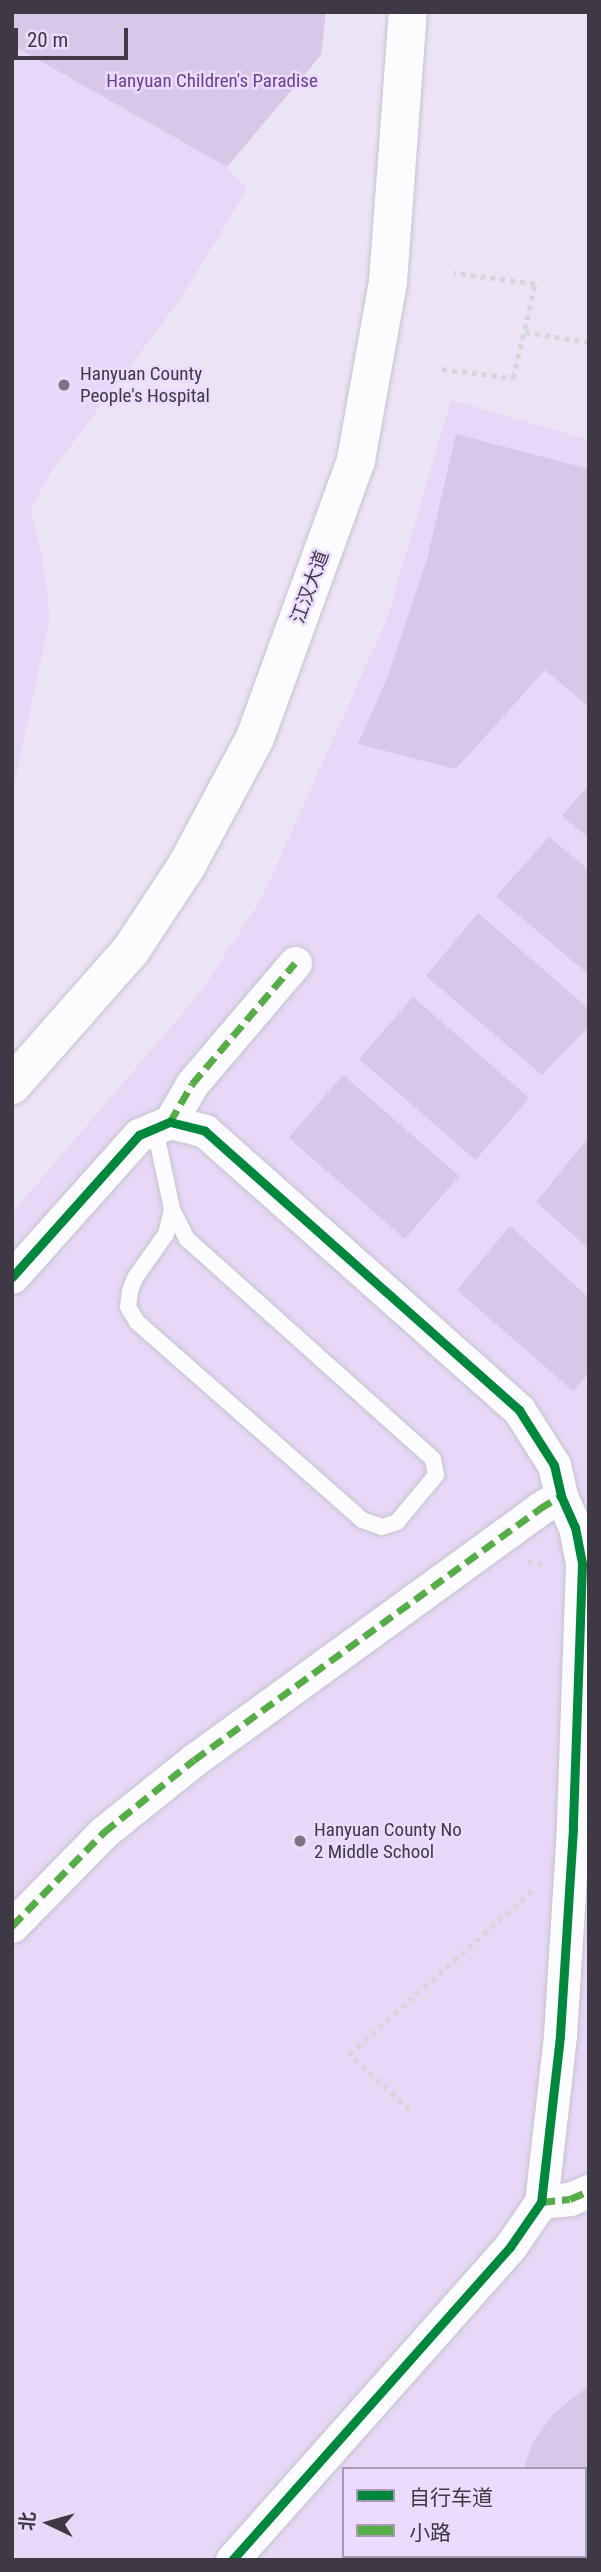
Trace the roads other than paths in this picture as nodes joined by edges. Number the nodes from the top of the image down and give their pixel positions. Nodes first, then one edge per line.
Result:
1 (408, 12) edge
2 (295, 963) dead end
3 (12, 1085) edge
4 (162, 1126) junction
5 (172, 1209) junction
6 (12, 1277) edge
7 (561, 1496) junction
8 (12, 1926) edge
9 (589, 2191) edge
10 (541, 2202) junction
11 (232, 2560) edge

1 - 3 main road, 江汉大道
2 - 4 street
4 - 5 lane
4 - 6 street
4 - 7 street
5 - 5 lane
7 - 8 street
7 - 10 street
9 - 10 street
10 - 11 street

